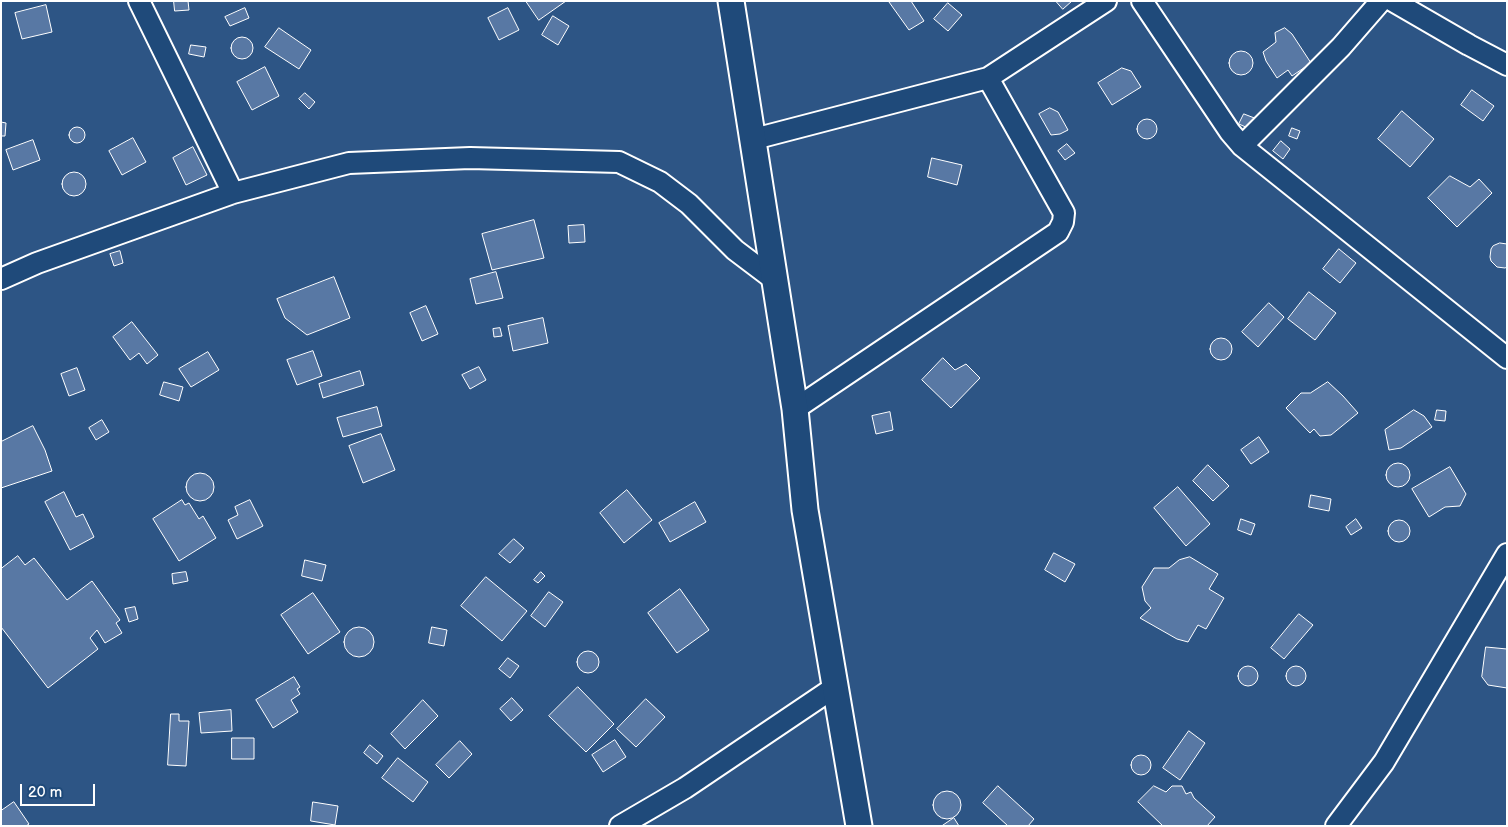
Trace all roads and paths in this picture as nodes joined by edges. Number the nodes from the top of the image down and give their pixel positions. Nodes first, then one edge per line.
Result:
1 (139, 1) edge
2 (731, 1) edge
3 (1106, 1) edge
4 (1142, 1) edge
5 (1381, 1) edge
6 (1392, 1) edge
7 (1507, 65) edge
8 (988, 78) junction
9 (754, 139) junction
10 (1242, 146) junction
11 (233, 193) junction
12 (1, 279) edge
13 (776, 281) junction
14 (1507, 358) edge
15 (796, 410) junction
16 (1507, 554) edge
17 (835, 687) junction
18 (620, 826) edge
19 (859, 826) edge
20 (1336, 826) edge

1 - 11 street
2 - 9 street
3 - 8 street
4 - 10 street
5 - 10 street
6 - 7 street
8 - 9 street
8 - 15 street
9 - 13 street
10 - 14 street
11 - 12 street
11 - 13 street
13 - 15 street
15 - 17 street
16 - 20 street
17 - 18 street
17 - 19 street

